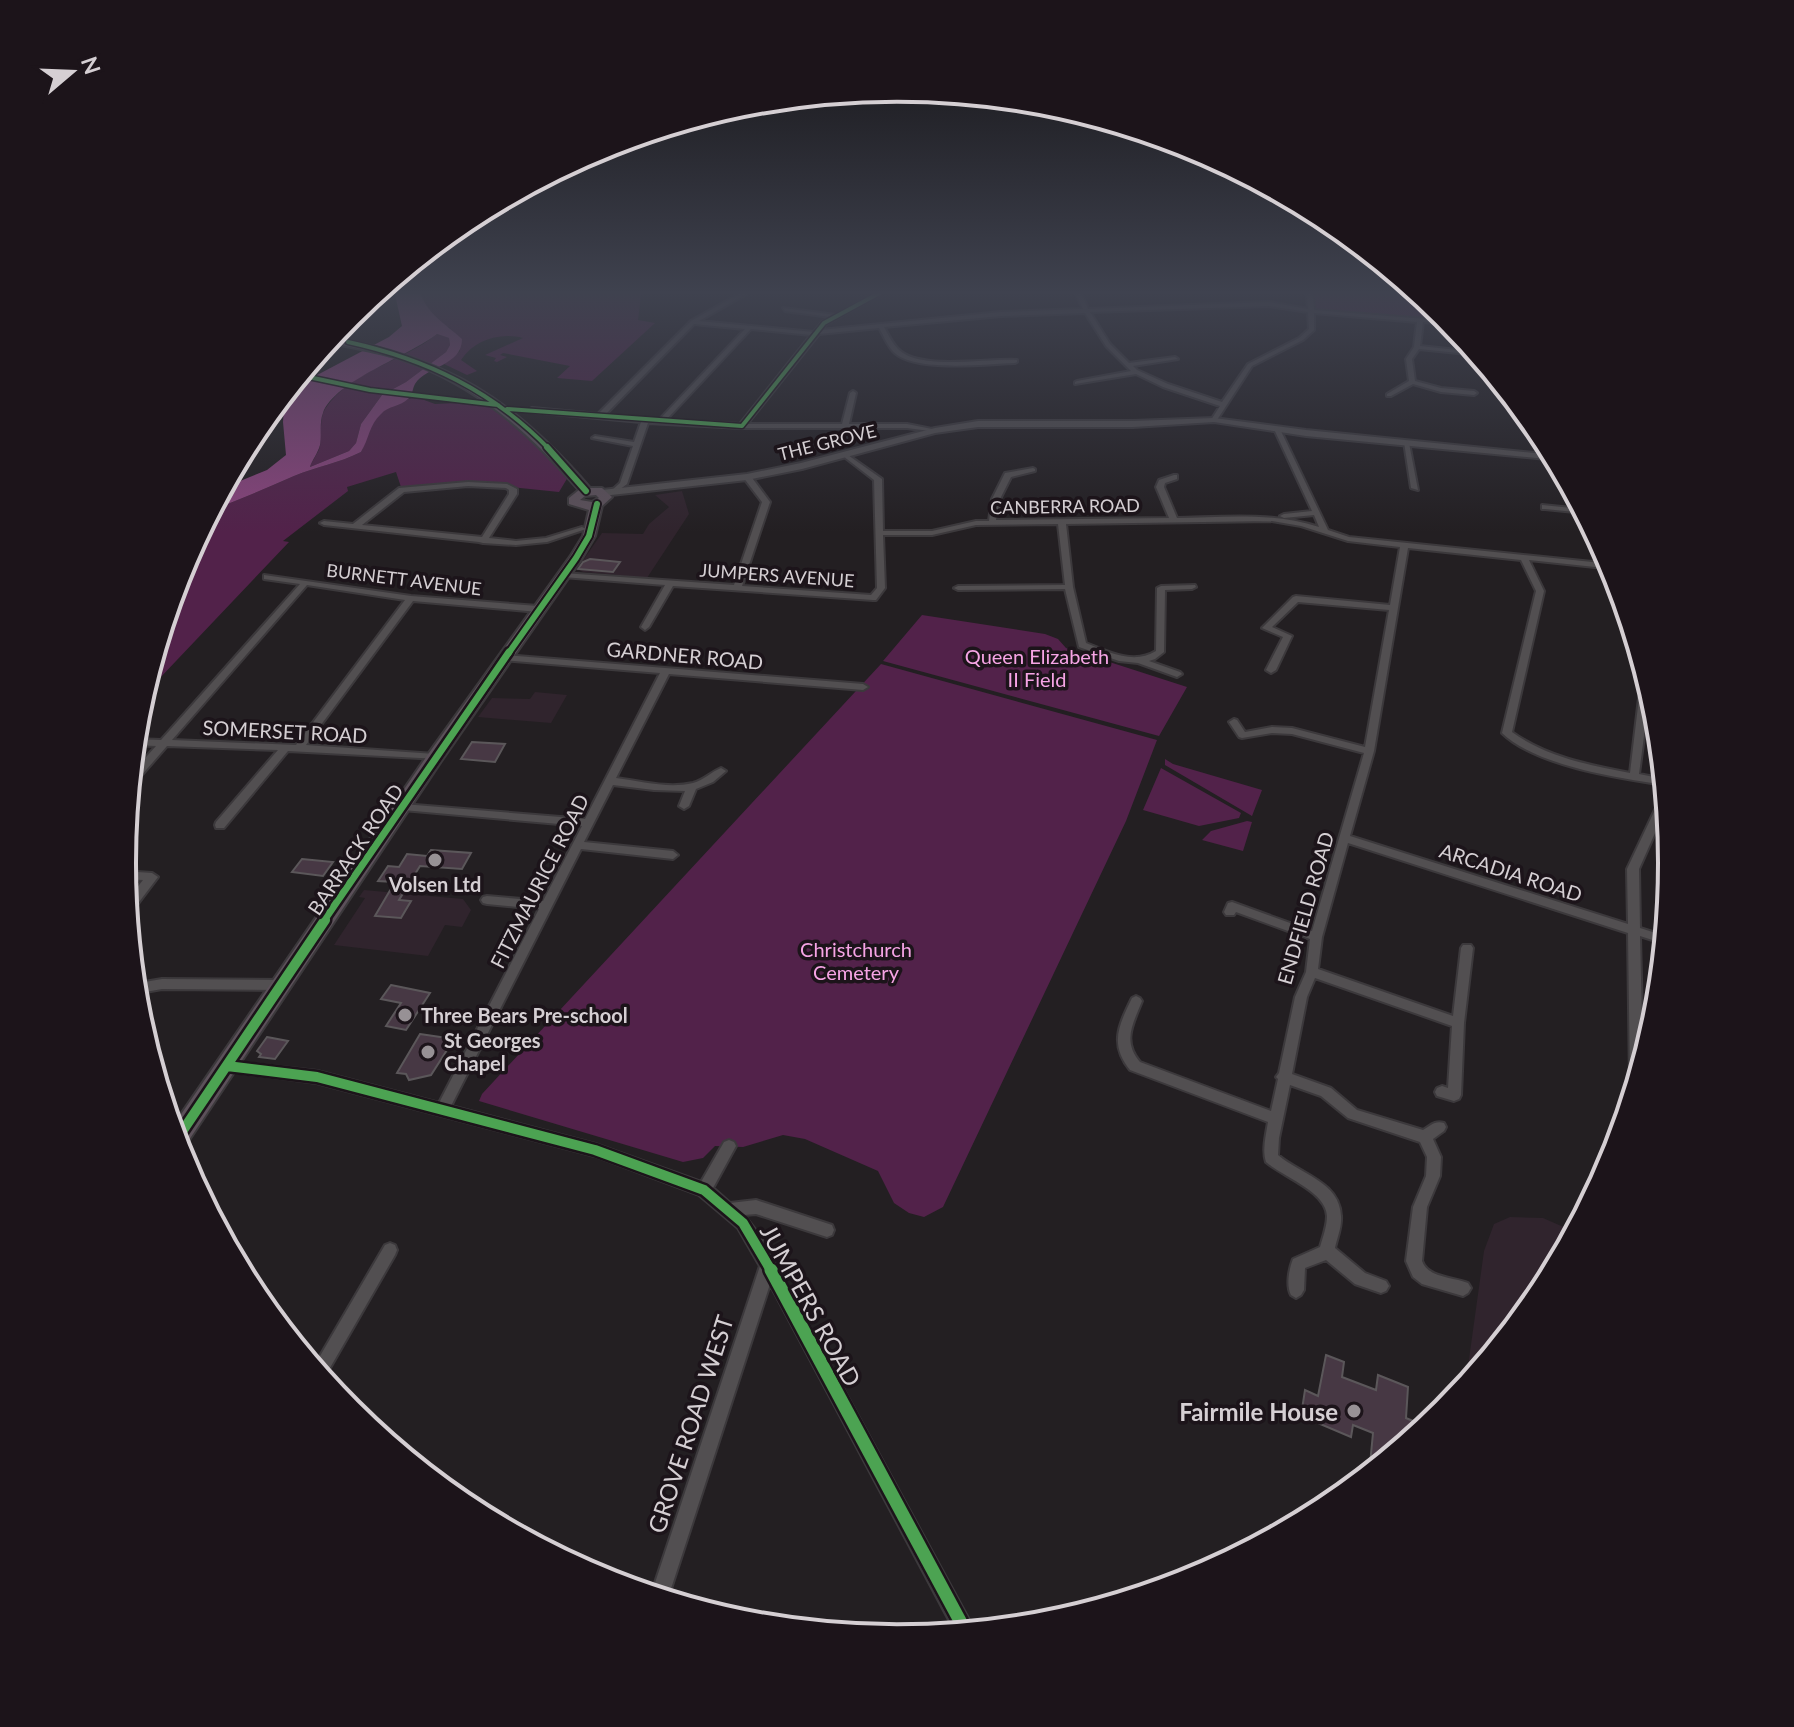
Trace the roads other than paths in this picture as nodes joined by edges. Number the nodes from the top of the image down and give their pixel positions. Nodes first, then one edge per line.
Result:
1 (441, 371) edge
2 (645, 371) edge
3 (709, 371) edge
4 (786, 371) edge
5 (1246, 371) edge
6 (1411, 371) edge
7 (1136, 372) joint
8 (1412, 382) junction
9 (1077, 383) dead end
10 (853, 393) dead end
11 (1474, 393) dead end
12 (1389, 395) dead end
13 (1224, 405) junction
14 (532, 410) dead end
15 (600, 416) junction
16 (1214, 420) junction
17 (645, 421) junction
18 (661, 422) junction
19 (1230, 423) junction
20 (742, 426) junction
21 (845, 426) junction
22 (913, 426) junction
23 (1277, 429) junction
24 (935, 431) junction
25 (921, 434) junction
26 (595, 438) dead end
27 (1406, 443) junction
28 (637, 445) junction
29 (845, 455) junction
30 (1540, 456) edge
31 (1033, 470) dead end
32 (747, 477) junction
33 (1174, 477) dead end
34 (1415, 488) dead end
35 (586, 491) junction
36 (605, 497) junction
37 (579, 505) junction
38 (1545, 507) dead end
39 (1571, 510) edge
40 (1316, 513) junction
41 (1251, 519) junction
42 (1174, 521) junction
43 (324, 523) dead end
44 (992, 523) junction
45 (1062, 523) junction
46 (355, 526) junction
47 (1325, 532) junction
48 (880, 533) junction
49 (583, 534) junction
50 (547, 540) junction
51 (483, 541) junction
52 (1404, 546) junction
53 (1524, 558) junction
54 (1598, 565) edge
55 (563, 575) junction
56 (267, 577) dead end
57 (305, 583) junction
58 (670, 583) junction
59 (737, 587) junction
60 (1069, 587) junction
61 (1192, 587) dead end
62 (958, 588) dead end
63 (411, 598) junction
64 (1392, 608) junction
65 (538, 609) junction
66 (645, 627) dead end
67 (505, 658) junction
68 (1140, 661) junction
69 (1271, 670) dead end
70 (666, 671) junction
71 (1177, 674) dead end
72 (863, 687) dead end
73 (1645, 720) edge
74 (1234, 722) dead end
75 (1242, 735) junction
76 (146, 742) edge
77 (164, 743) junction
78 (1253, 746) dead end
79 (285, 748) junction
80 (299, 748) junction
81 (1369, 751) junction
82 (435, 757) junction
83 (142, 769) edge
84 (721, 771) dead end
85 (1634, 777) junction
86 (1654, 780) edge
87 (610, 781) junction
88 (691, 789) junction
89 (684, 806) dead end
90 (403, 807) junction
91 (1657, 817) edge
92 (589, 823) junction
93 (220, 825) dead end
94 (1346, 838) junction
95 (578, 845) junction
96 (673, 855) dead end
97 (136, 876) edge
98 (137, 897) edge
99 (487, 900) dead end
100 (1232, 905) dead end
101 (546, 906) junction
102 (1634, 930) junction
103 (1316, 937) junction
104 (1655, 937) edge
105 (1467, 948) dead end
106 (1312, 972) junction
107 (283, 985) junction
108 (146, 987) edge
109 (1136, 1001) dead end
110 (1458, 1023) junction
111 (1636, 1046) edge
112 (227, 1066) junction
113 (1283, 1077) junction
114 (1442, 1092) dead end
115 (443, 1108) junction
116 (1275, 1119) junction
117 (1439, 1127) dead end
118 (184, 1129) edge
119 (1425, 1137) junction
120 (729, 1146) dead end
121 (704, 1190) junction
122 (730, 1210) junction
123 (827, 1230) dead end
124 (390, 1250) dead end
125 (1327, 1251) junction
126 (768, 1266) junction
127 (1381, 1286) dead end
128 (1463, 1288) dead end
129 (1296, 1290) dead end
130 (323, 1365) edge
131 (664, 1589) edge
132 (960, 1622) edge

1 - 35 main road
2 - 15 street
3 - 18 street
4 - 20 street
5 - 13 street
6 - 8 street
7 - 9 street
7 - 13 street
8 - 11 street
8 - 12 street
10 - 21 street
13 - 16 street
13 - 19 street
14 - 15 street
15 - 17 street
16 - 19 street, THE GROVE
16 - 24 street, THE GROVE
17 - 18 street
17 - 28 street
18 - 20 street
19 - 23 street, THE GROVE
20 - 21 street
21 - 22 street
22 - 24 street
22 - 25 street
23 - 27 street, THE GROVE
23 - 40 street
24 - 25 street, THE GROVE
25 - 29 street, THE GROVE
26 - 28 street
27 - 30 street, THE GROVE
27 - 34 street
28 - 36 street
29 - 32 street, THE GROVE
29 - 48 street, JUMPERS AVENUE
31 - 44 street
32 - 36 street, THE GROVE
32 - 59 street
33 - 42 street
35 - 36 main road
35 - 37 main road
36 - 37 main road
36 - 49 main road, BARRACK ROAD
37 - 49 main road, BARRACK ROAD
38 - 39 street
40 - 41 street, CANBERRA ROAD
40 - 47 street
41 - 42 street, CANBERRA ROAD
41 - 47 street, CANBERRA ROAD
42 - 45 street, CANBERRA ROAD
43 - 46 street
44 - 45 street, CANBERRA ROAD
44 - 48 street, CANBERRA ROAD
45 - 60 street
46 - 51 street
46 - 51 street
47 - 52 street, CANBERRA ROAD
48 - 59 street, JUMPERS AVENUE
49 - 50 street
49 - 50 street
49 - 55 main road, BARRACK ROAD
50 - 51 street
52 - 53 street, CANBERRA ROAD
52 - 64 street, ENDFIELD ROAD
53 - 54 street, CANBERRA ROAD
53 - 85 street
55 - 58 street, JUMPERS AVENUE
55 - 65 main road, BARRACK ROAD
56 - 57 street, BURNETT AVENUE
57 - 63 street, BURNETT AVENUE
57 - 77 street
58 - 59 street, JUMPERS AVENUE
58 - 66 street
60 - 62 street
60 - 68 street
61 - 68 street
63 - 65 street, BURNETT AVENUE
63 - 80 street
64 - 69 street
64 - 81 street, ENDFIELD ROAD
65 - 67 main road, BARRACK ROAD
67 - 70 street, GARDNER ROAD
67 - 82 main road, BARRACK ROAD
68 - 71 street
70 - 72 street, GARDNER ROAD
70 - 87 street, FITZMAURICE ROAD
73 - 85 street
74 - 75 street
75 - 78 street
75 - 81 street
76 - 77 street, SOMERSET ROAD
77 - 79 street, SOMERSET ROAD
77 - 83 street
79 - 80 street, SOMERSET ROAD
79 - 93 street
80 - 82 street, SOMERSET ROAD
81 - 94 street, ENDFIELD ROAD
82 - 90 main road, BARRACK ROAD
84 - 88 street
85 - 86 street
87 - 88 street
87 - 92 street, FITZMAURICE ROAD
88 - 89 street
90 - 92 street
90 - 107 main road, BARRACK ROAD
91 - 102 street
92 - 95 street, FITZMAURICE ROAD
94 - 102 street, ARCADIA ROAD
94 - 103 street, ENDFIELD ROAD
95 - 96 street
95 - 101 street, FITZMAURICE ROAD
97 - 98 street
99 - 101 street
100 - 103 street
101 - 115 street, FITZMAURICE ROAD
102 - 104 street, ARCADIA ROAD
102 - 111 street
103 - 106 street, ENDFIELD ROAD
105 - 110 street
106 - 110 street
106 - 113 street, ENDFIELD ROAD
107 - 108 street
107 - 112 main road, BARRACK ROAD
109 - 116 street
110 - 114 street
112 - 115 street, JUMPERS ROAD
112 - 118 main road, BARRACK ROAD
113 - 116 street, ENDFIELD ROAD
113 - 119 street
115 - 121 street, JUMPERS ROAD
116 - 125 street, ENDFIELD ROAD
117 - 119 street
119 - 128 street
120 - 121 street
121 - 122 street, JUMPERS ROAD
122 - 123 street
122 - 126 street, JUMPERS ROAD
124 - 130 street
125 - 127 street
125 - 129 street
126 - 131 street, GROVE ROAD WEST
126 - 132 street, JUMPERS ROAD

